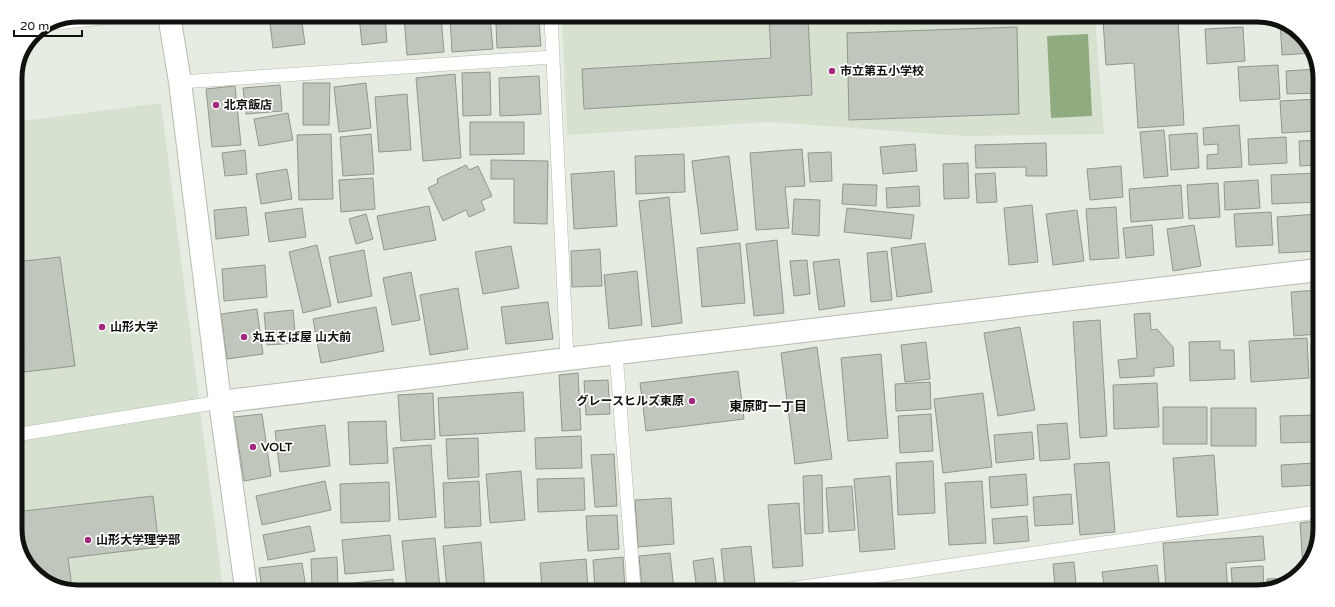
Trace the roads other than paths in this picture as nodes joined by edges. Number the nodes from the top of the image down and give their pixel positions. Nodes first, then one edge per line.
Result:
1 (170, 22) edge
2 (550, 22) edge
3 (553, 57) junction
4 (180, 82) junction
5 (1313, 271) edge
6 (616, 353) junction
7 (566, 359) junction
8 (220, 402) junction
9 (22, 434) edge
10 (1313, 512) edge
11 (246, 585) edge
12 (634, 585) edge
13 (816, 585) edge

1 - 4 street
2 - 3 lane
3 - 4 lane
3 - 7 lane
4 - 8 street
5 - 6 street
6 - 7 street
6 - 12 lane
7 - 8 street
8 - 9 lane
8 - 11 street
10 - 13 lane

